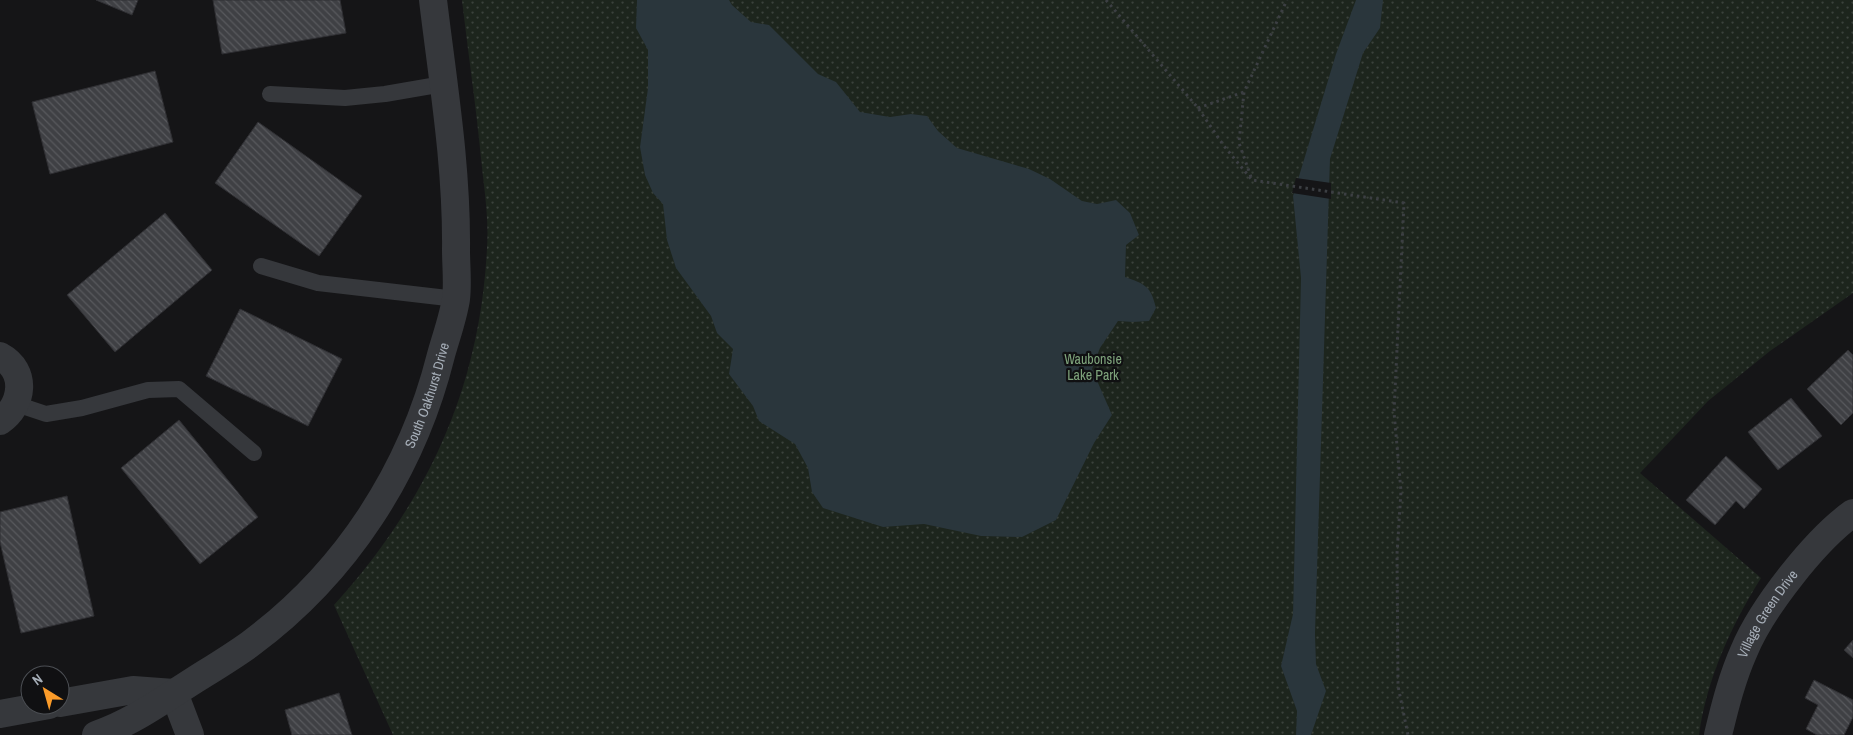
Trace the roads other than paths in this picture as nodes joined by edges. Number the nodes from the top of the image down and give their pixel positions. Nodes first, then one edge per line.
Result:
1 (433, 0) edge
2 (443, 84) junction
3 (270, 94) dead end
4 (261, 266) dead end
5 (456, 299) junction
6 (0, 356) edge
7 (8, 412) edge
8 (254, 453) dead end
9 (1853, 513) edge
10 (174, 692) junction
11 (70, 701) edge
12 (20, 710) edge
13 (0, 714) edge
14 (96, 735) edge
15 (190, 735) edge
16 (1718, 735) edge

1 - 2 street, South Oakhurst Drive
2 - 3 lane
2 - 5 street, South Oakhurst Drive
4 - 5 lane
5 - 10 street, South Oakhurst Drive
6 - 7 street
7 - 8 lane
9 - 16 street, Village Green Drive
10 - 11 street
10 - 14 street, South Oakhurst Drive
10 - 15 street
12 - 13 street

